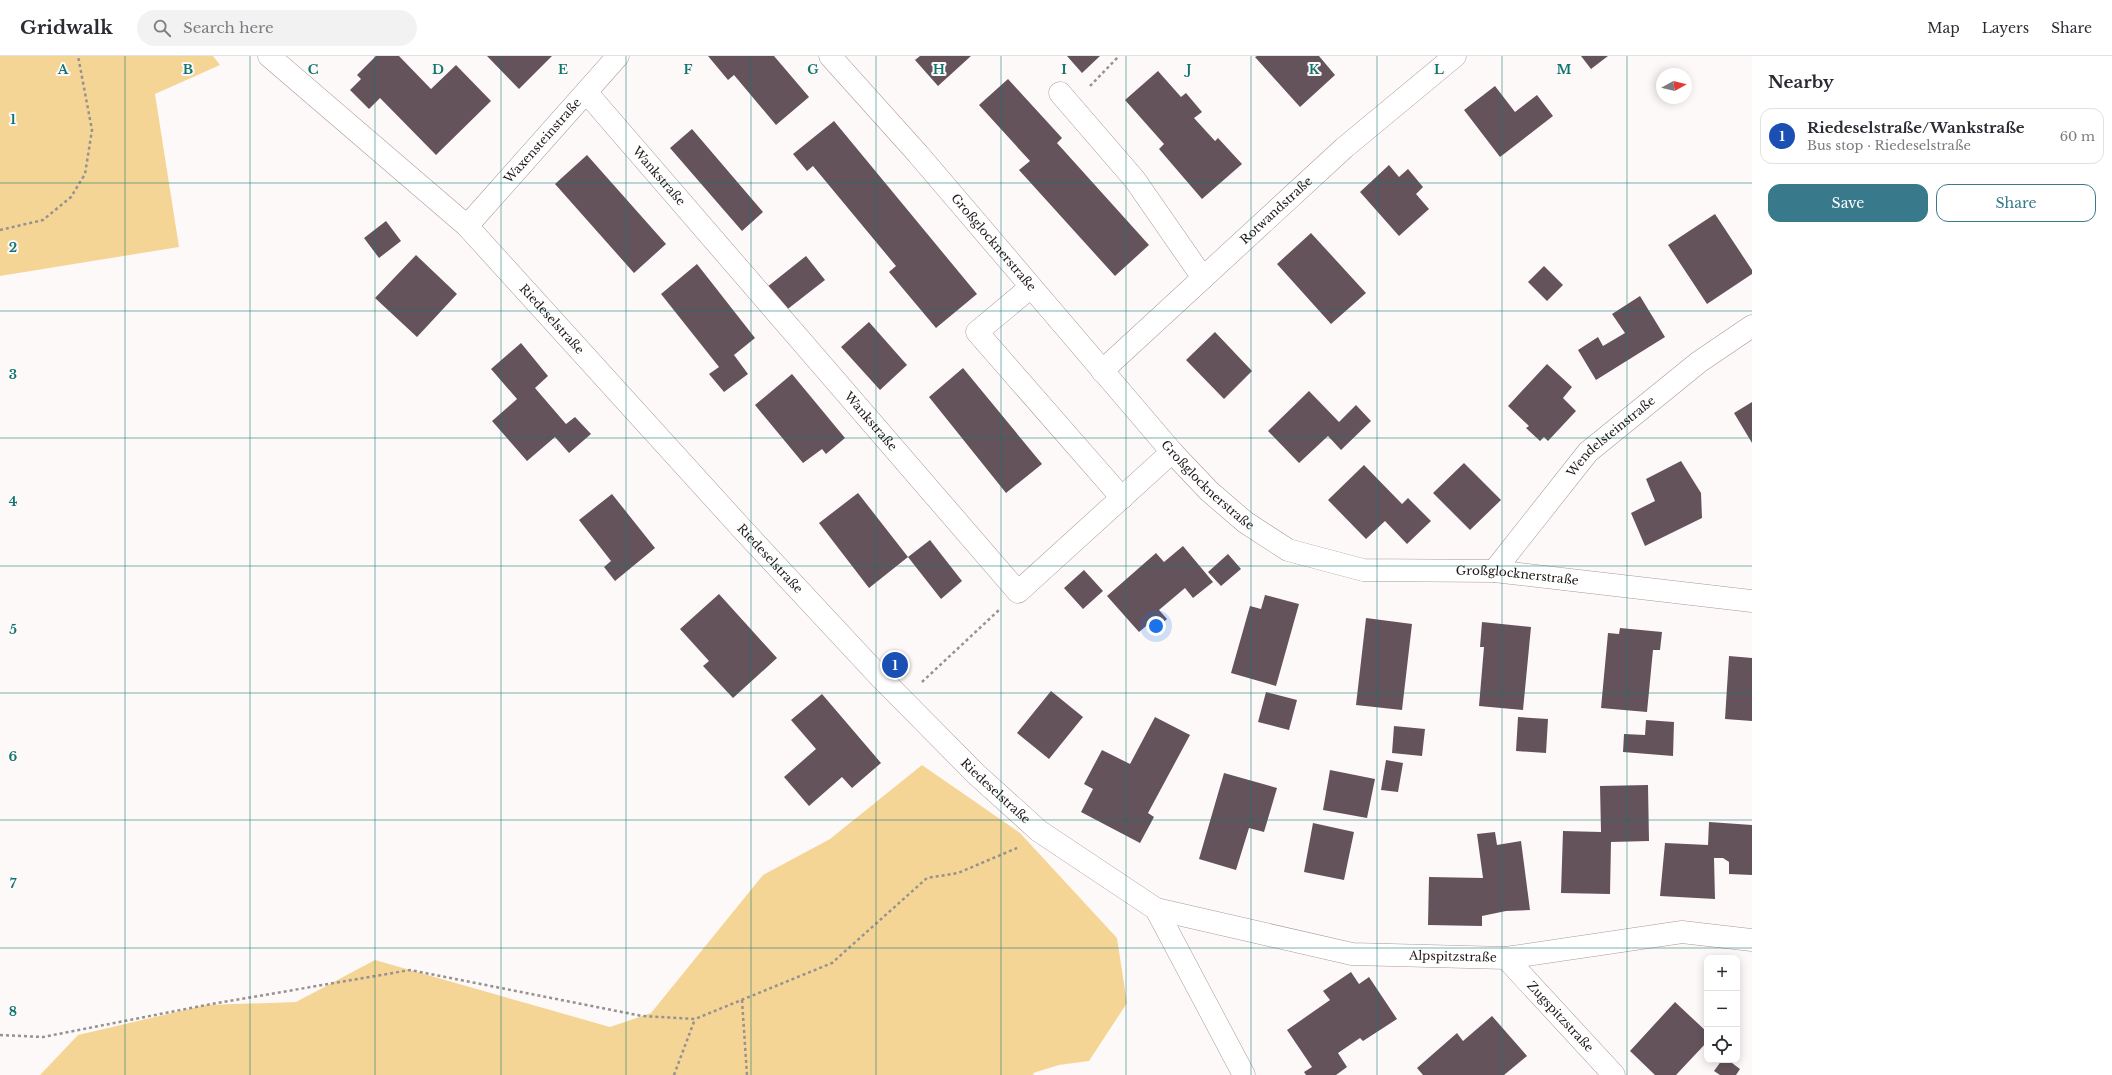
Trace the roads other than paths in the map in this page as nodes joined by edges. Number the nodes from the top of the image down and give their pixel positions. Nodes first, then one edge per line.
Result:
1 (269, 56) edge
2 (618, 56) edge
3 (830, 56) edge
4 (1455, 56) edge
5 (587, 93) junction
6 (1066, 100) road end
7 (467, 226) junction
8 (1203, 278) junction
9 (1031, 287) junction
10 (1752, 326) edge
11 (1102, 371) junction
12 (1172, 452) junction
13 (1122, 498) junction
14 (1494, 571) junction
15 (1752, 601) edge
16 (1156, 909) junction
17 (1752, 940) edge
18 (1506, 958) junction
19 (1244, 1075) edge
20 (1614, 1075) edge

1 - 7 street, Riedeselstraße
2 - 5 street, Waxensteinstraße
3 - 9 street, Großglocknerstraße
4 - 8 street, Rotwandstraße
5 - 7 street, Waxensteinstraße
5 - 13 street, Wankstraße
6 - 8 street
7 - 16 street, Riedeselstraße
8 - 11 street, Rotwandstraße
9 - 11 street, Großglocknerstraße
9 - 13 street
10 - 14 street, Wendelsteinstraße
11 - 12 street, Großglocknerstraße
12 - 13 street
12 - 14 street, Großglocknerstraße
14 - 15 street, Großglocknerstraße
16 - 18 street, Alpspitzstraße
16 - 19 street, Riedeselstraße
17 - 18 street, Alpspitzstraße
18 - 20 street, Zugspitzstraße

